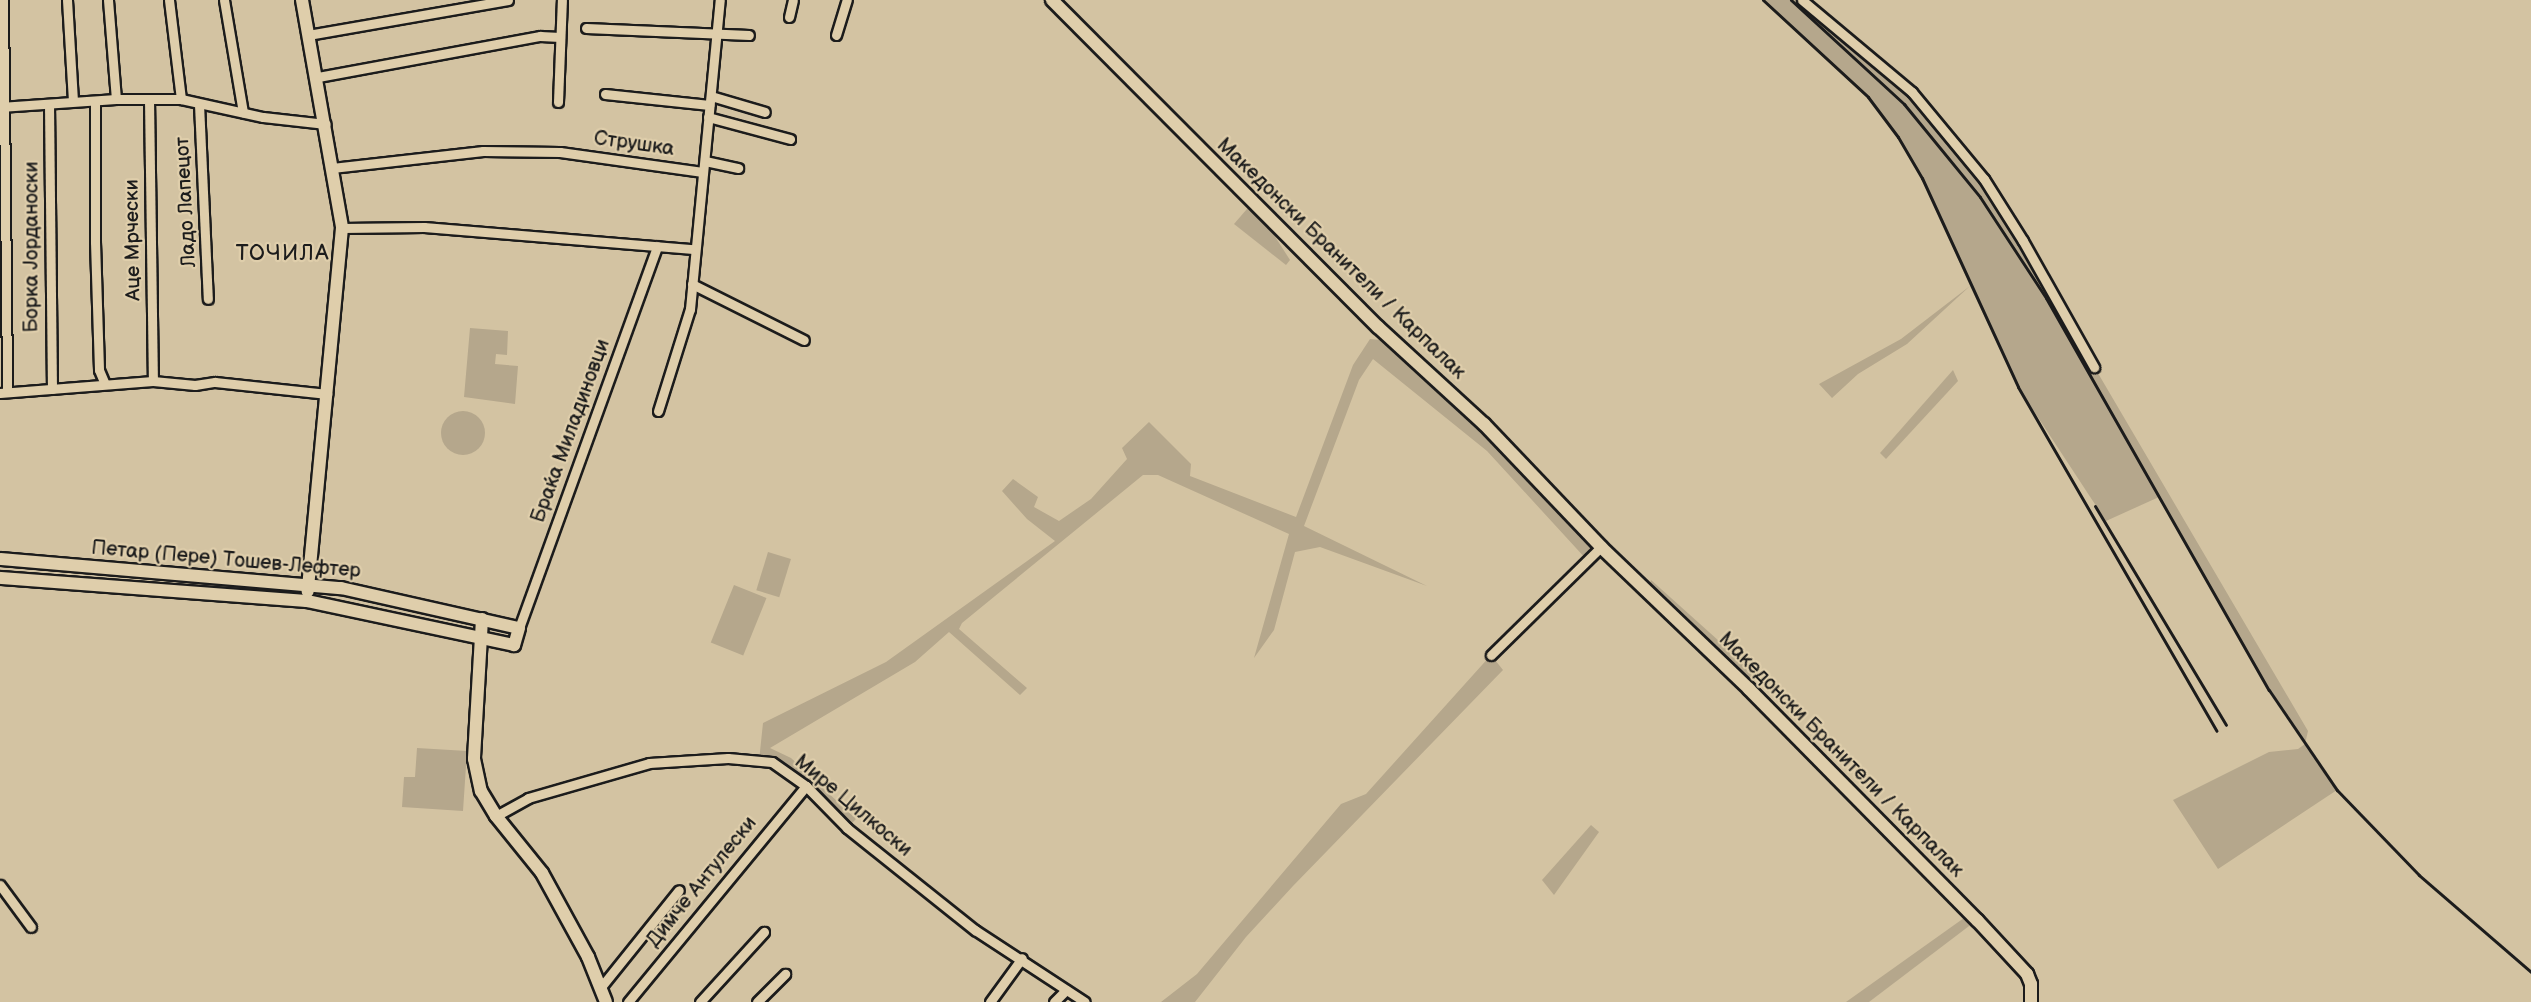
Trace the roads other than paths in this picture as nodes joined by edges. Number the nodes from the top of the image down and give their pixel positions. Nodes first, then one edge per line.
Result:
1 (3, 0) edge
2 (67, 0) edge
3 (108, 0) edge
4 (169, 0) edge
5 (224, 0) edge
6 (302, 0) edge
7 (508, 0) edge
8 (562, 0) edge
9 (720, 0) edge
10 (793, 0) edge
11 (847, 0) edge
12 (1052, 0) edge
13 (1802, 0) edge
14 (789, 17) dead end
15 (586, 28) dead end
16 (717, 32) junction
17 (309, 35) junction
18 (749, 35) dead end
19 (836, 35) dead end
20 (560, 37) junction
21 (318, 77) junction
22 (605, 94) dead end
23 (116, 99) junction
24 (149, 99) junction
25 (181, 99) junction
26 (73, 101) junction
27 (710, 101) junction
28 (95, 102) junction
29 (558, 102) dead end
30 (49, 104) junction
31 (199, 104) junction
32 (1, 107) edge
33 (243, 112) junction
34 (765, 112) dead end
35 (708, 117) junction
36 (326, 124) junction
37 (790, 139) dead end
38 (705, 161) junction
39 (332, 168) junction
40 (738, 168) dead end
41 (703, 172) junction
42 (342, 228) junction
43 (657, 246) junction
44 (693, 249) junction
45 (692, 284) junction
46 (208, 299) dead end
47 (804, 340) dead end
48 (2094, 367) dead end
49 (153, 381) junction
50 (104, 382) junction
51 (52, 389) junction
52 (3, 392) edge
53 (327, 394) junction
54 (658, 411) dead end
55 (1601, 548) junction
56 (0, 559) edge
57 (0, 578) edge
58 (310, 584) junction
59 (306, 601) junction
60 (482, 619) junction
61 (519, 628) junction
62 (479, 637) junction
63 (1491, 655) dead end
64 (806, 786) junction
65 (496, 816) junction
66 (0, 885) edge
67 (679, 890) dead end
68 (31, 927) dead end
69 (764, 932) dead end
70 (1022, 958) junction
71 (784, 974) dead end
72 (601, 987) junction
73 (1066, 990) junction
74 (606, 1002) edge
75 (628, 1002) edge
76 (700, 1002) edge
77 (758, 1002) edge
78 (990, 1002) edge
79 (1054, 1002) edge
80 (1085, 1002) edge
81 (2031, 1002) edge

1 - 32 street
2 - 26 street
3 - 23 street
4 - 25 street
5 - 33 street
6 - 17 street
7 - 17 street
8 - 20 street
9 - 16 street
10 - 14 street
11 - 19 street
12 - 55 street, Македонски Бранители / Карпалак
13 - 48 street
15 - 16 street
16 - 18 street
16 - 27 street
17 - 21 street
20 - 21 street
20 - 29 street
21 - 36 street
22 - 27 street
23 - 24 street
23 - 28 street
24 - 25 street
24 - 49 street, Аце Мрчески
25 - 31 street
26 - 28 street
26 - 30 street
27 - 34 street
27 - 35 street
28 - 50 street
30 - 32 street
30 - 51 street, Борка Јорданоски
31 - 33 street
31 - 46 street, Ладо Лапецот
32 - 52 street
33 - 36 street
35 - 37 street
35 - 38 street
36 - 39 street
38 - 40 street
38 - 41 street
39 - 41 street, Струшка
39 - 42 street
41 - 44 street
42 - 43 street
42 - 53 street
43 - 44 street
43 - 61 street, Браќа Миладиновци
44 - 45 street
45 - 47 street
45 - 54 street
49 - 50 street
49 - 53 street
50 - 51 street
51 - 52 street
53 - 58 street
55 - 63 street
55 - 81 street, Македонски Бранители / Карпалак
56 - 58 street, Петар (Пере) Тошев-Лефтер
57 - 59 street, Петар (Пере) Тошев-Лефтер
58 - 59 street
58 - 60 street, Петар (Пере) Тошев-Лефтер
59 - 62 street, Петар (Пере) Тошев-Лефтер
60 - 61 street, Петар (Пере) Тошев-Лефтер
60 - 62 street
61 - 62 street, Петар (Пере) Тошев-Лефтер
62 - 65 street
64 - 65 street, Мире Цилкоски
64 - 70 street, Мире Цилкоски
64 - 75 street, Димче Антулески
65 - 72 street
66 - 68 street
67 - 72 street, Димче Антулески
69 - 76 street
70 - 73 street, Мире Цилкоски
70 - 78 street
71 - 77 street
72 - 74 street
73 - 79 street
73 - 80 street, Мире Цилкоски

